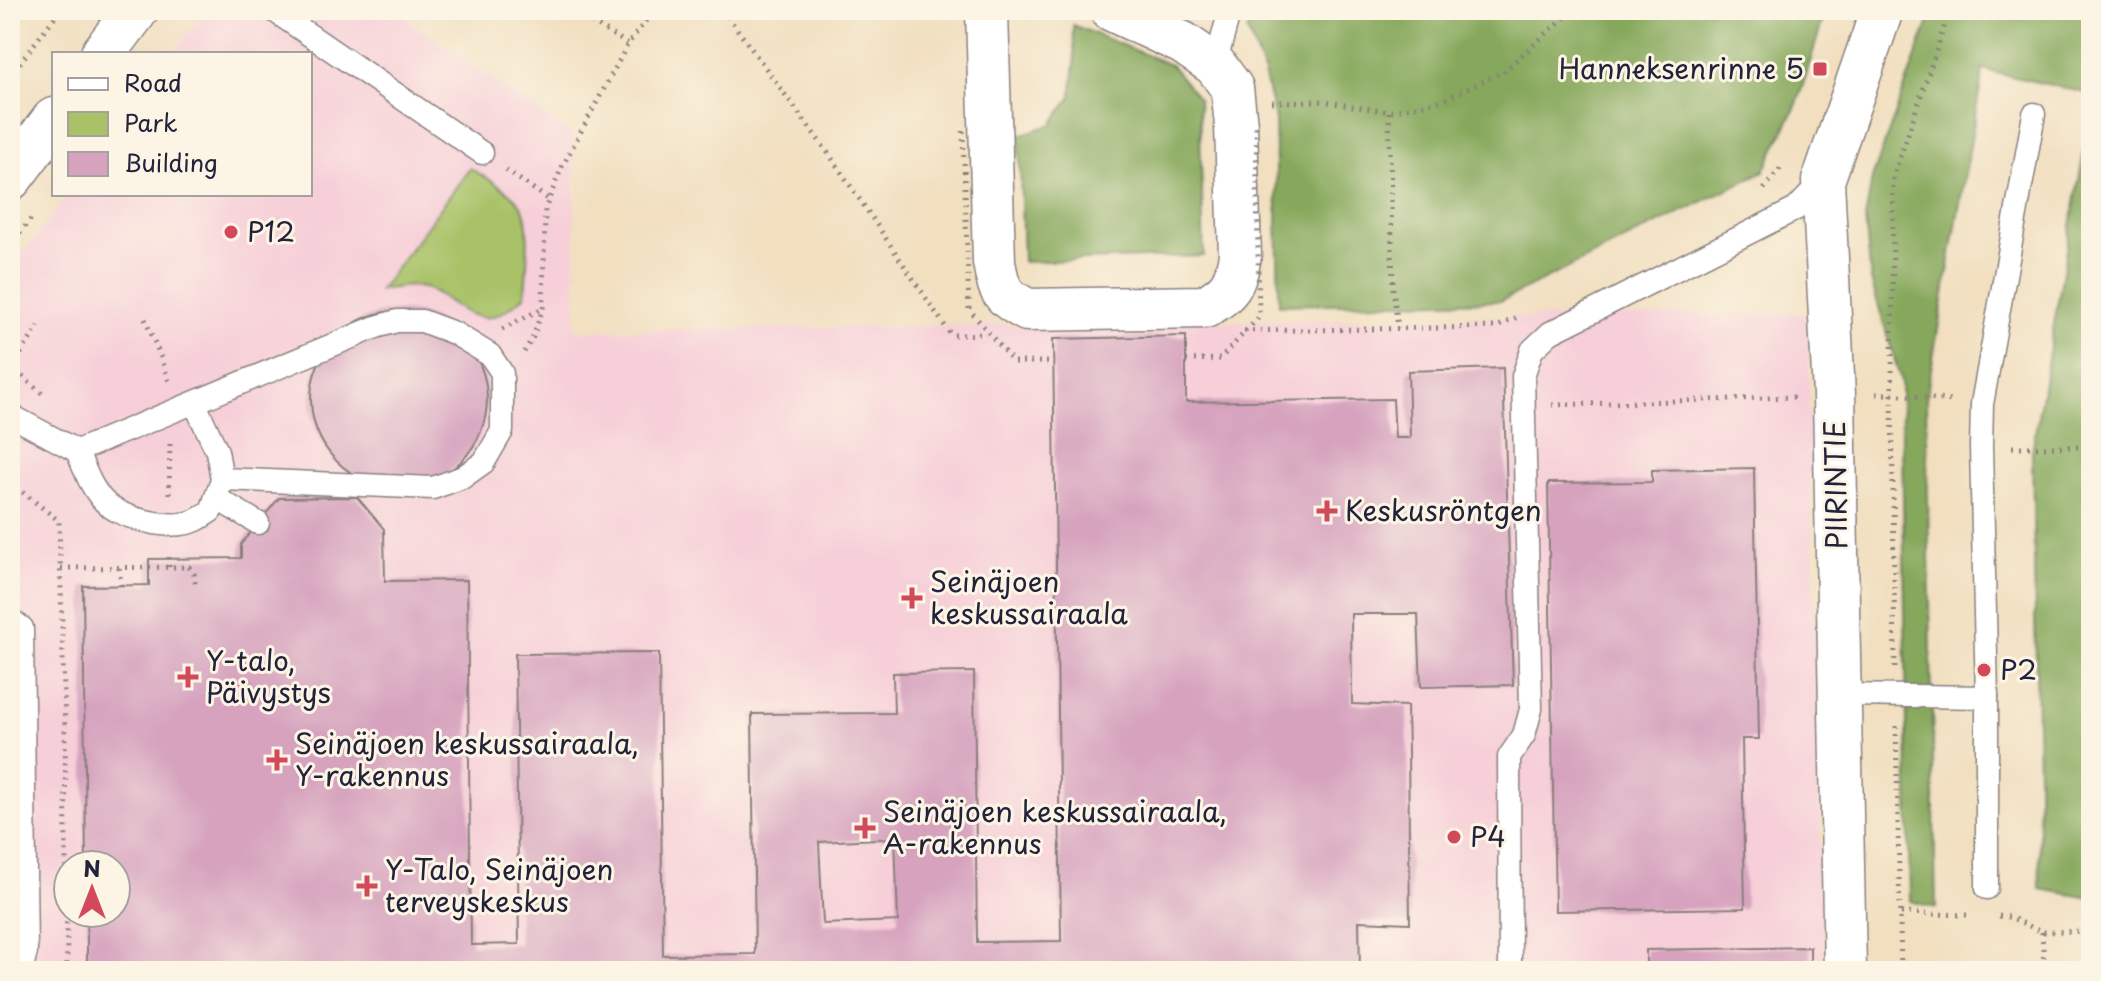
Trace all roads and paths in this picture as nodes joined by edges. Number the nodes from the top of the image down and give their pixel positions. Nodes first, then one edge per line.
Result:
1 (60, 10) edge
2 (136, 10) edge
3 (273, 10) edge
4 (571, 10) edge
5 (654, 10) edge
6 (723, 10) edge
7 (987, 10) edge
8 (1112, 10) edge
9 (1230, 10) edge
10 (1573, 10) edge
11 (1882, 10) edge
12 (1950, 10) edge
13 (628, 44) junction
14 (104, 52) edge
15 (1215, 65) junction
16 (10, 76) edge
17 (1389, 112) junction
18 (2034, 114) dead end
19 (1254, 117) junction
20 (52, 123) edge
21 (977, 130) junction
22 (482, 153) joint
23 (1792, 153) dead end
24 (10, 178) edge
25 (1823, 181) junction
26 (548, 199) junction
27 (1757, 199) dead end
28 (1523, 314) dead end
29 (145, 319) dead end
30 (39, 326) dead end
31 (1398, 328) junction
32 (1241, 331) dead end
33 (999, 334) dead end
34 (1186, 360) dead end
35 (1054, 362) dead end
36 (12, 367) edge
37 (502, 373) junction
38 (1892, 394) junction
39 (1834, 395) junction
40 (195, 404) junction
41 (1982, 404) junction
42 (1523, 406) junction
43 (170, 414) junction
44 (10, 415) edge
45 (1981, 447) junction
46 (2091, 447) edge
47 (77, 451) junction
48 (10, 482) edge
49 (219, 488) junction
50 (169, 523) junction
51 (258, 523) dead end
52 (169, 567) junction
53 (61, 568) junction
54 (119, 568) junction
55 (195, 584) dead end
56 (121, 585) dead end
57 (10, 619) edge
58 (1839, 695) junction
59 (1895, 695) junction
60 (1987, 697) junction
61 (1987, 888) dead end
62 (1901, 913) junction
63 (1979, 916) dead end
64 (1994, 916) dead end
65 (2091, 931) edge
66 (2042, 932) junction
67 (21, 971) edge
68 (65, 971) edge
69 (1510, 971) edge
70 (1845, 971) edge
71 (1901, 971) edge
72 (2046, 971) edge

1 - 16 path
2 - 14 street
3 - 22 lane
4 - 13 path
5 - 13 path
6 - 33 path
7 - 21 street
8 - 15 street
9 - 15 lane
10 - 17 path
11 - 25 street, PIIRINTIE
12 - 38 path
13 - 26 path
15 - 19 street
17 - 19 path
17 - 31 path
18 - 41 lane
19 - 21 street
19 - 34 path, bridge
20 - 24 street
21 - 35 path, bridge
22 - 26 path
23 - 27 path
25 - 39 street, PIIRINTIE
25 - 42 lane
26 - 37 path
28 - 31 path
29 - 43 path
30 - 36 path
31 - 32 path
37 - 40 lane
37 - 49 lane
38 - 39 path
38 - 41 path
38 - 59 path
39 - 42 path
39 - 58 street, PIIRINTIE
40 - 43 lane
40 - 49 lane
41 - 45 lane
42 - 69 lane
43 - 47 lane
43 - 50 path
44 - 47 lane
45 - 46 path
45 - 60 lane
47 - 50 lane
48 - 53 path
49 - 50 lane
49 - 51 lane
50 - 52 path
52 - 54 path
52 - 55 path
53 - 54 path
53 - 68 path
54 - 56 path
57 - 67 lane
58 - 59 lane
58 - 70 street, PIIRINTIE
59 - 60 lane
59 - 62 path
60 - 61 lane
62 - 63 path
62 - 71 path
64 - 66 path
65 - 66 path
66 - 72 path

